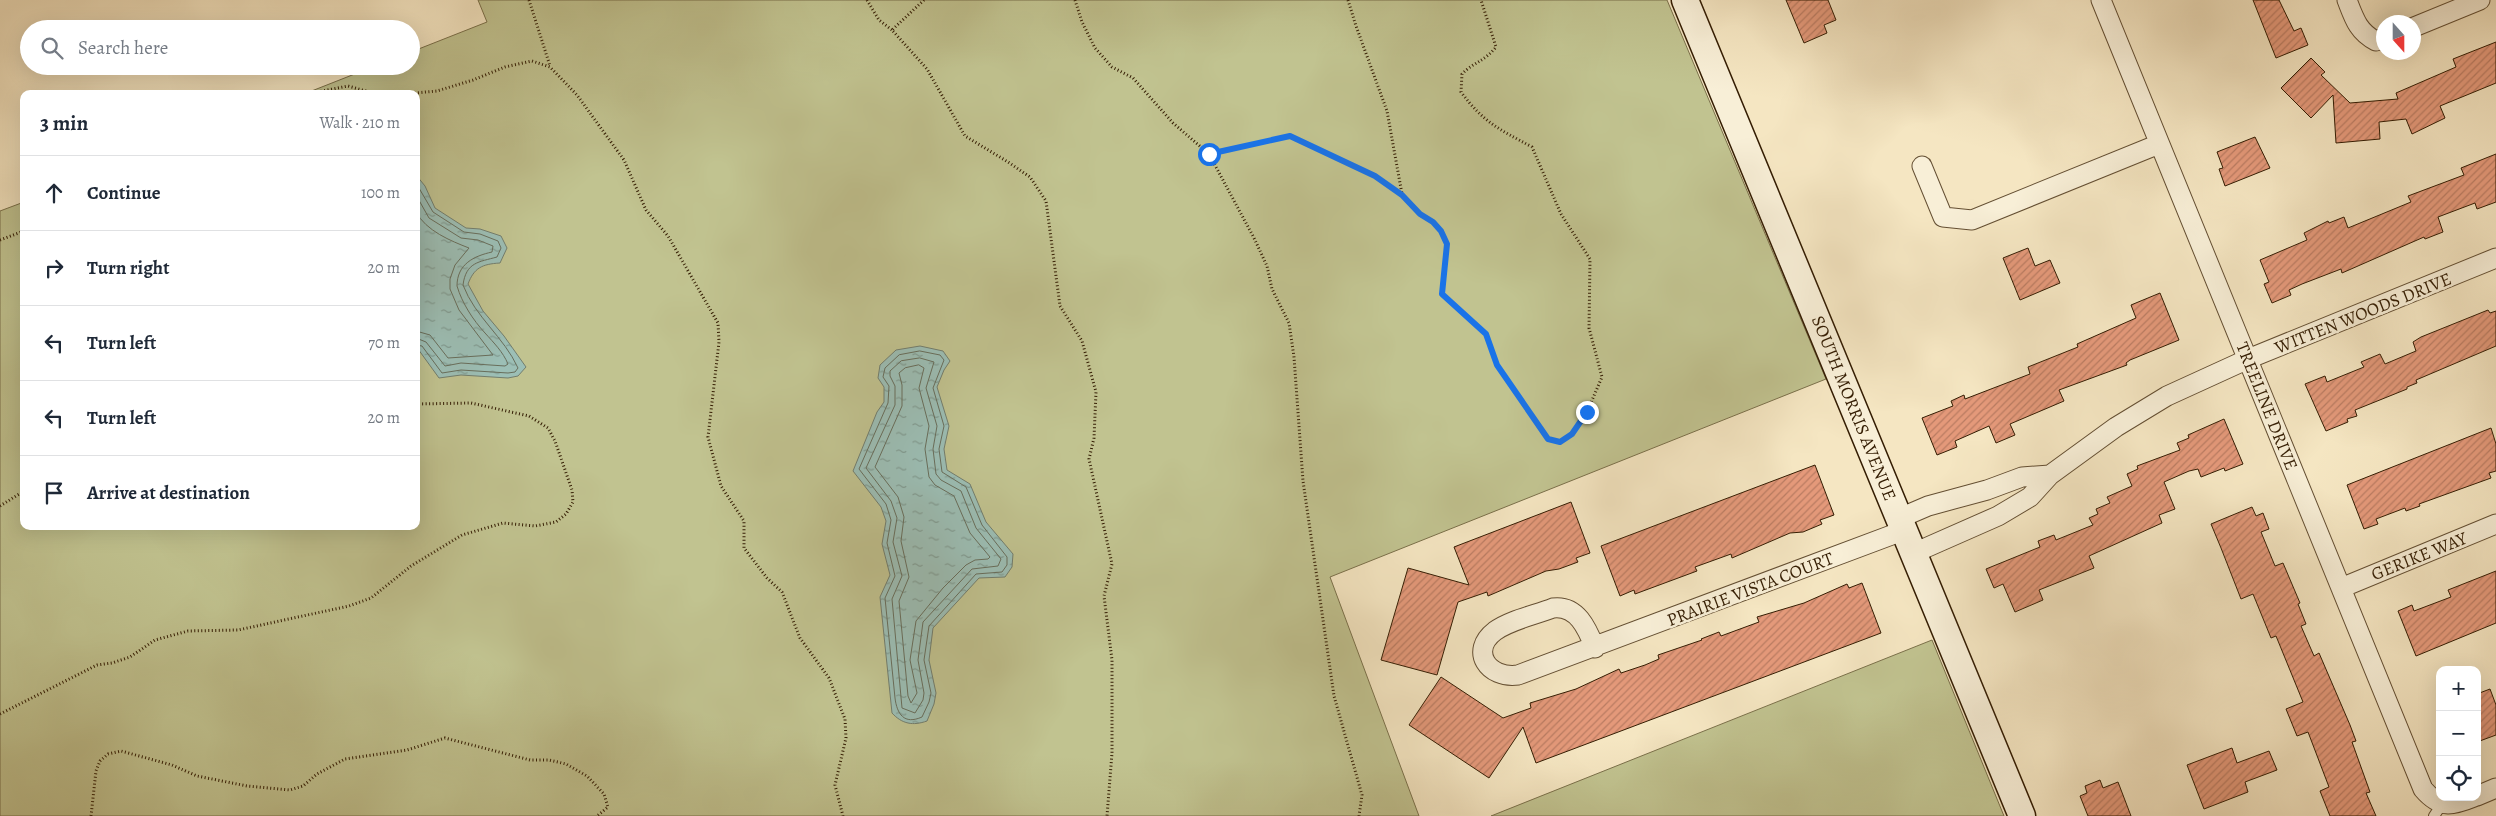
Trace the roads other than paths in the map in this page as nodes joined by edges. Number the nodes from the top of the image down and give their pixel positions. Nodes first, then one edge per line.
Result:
1 (1685, 0) edge
2 (2101, 0) edge
3 (2347, 0) edge
4 (2480, 0) edge
5 (2421, 24) edge
6 (2375, 37) edge
7 (2160, 144) junction
8 (1922, 166) dead end
9 (2496, 258) edge
10 (2248, 359) junction
11 (2050, 475) junction
12 (2496, 524) edge
13 (1906, 534) junction
14 (2341, 588) junction
15 (1595, 648) junction
16 (2496, 788) edge
17 (2481, 795) edge
18 (2464, 801) edge
19 (2438, 810) edge
20 (2022, 816) edge

1 - 13 street, SOUTH MORRIS AVENUE
2 - 7 street, TREELINE DRIVE
3 - 6 street
4 - 5 street
7 - 8 street
7 - 10 street, TREELINE DRIVE
9 - 10 street, WITTEN WOODS DRIVE
10 - 11 street, WITTEN WOODS DRIVE
10 - 14 street, TREELINE DRIVE
11 - 13 street, WITTEN WOODS DRIVE
11 - 13 street
12 - 14 street, GERIKE WAY
13 - 15 street, PRAIRIE VISTA COURT
13 - 20 street, SOUTH MORRIS AVENUE
14 - 19 street, TREELINE DRIVE
15 - 15 street, PRAIRIE VISTA COURT
16 - 17 street
18 - 19 street

